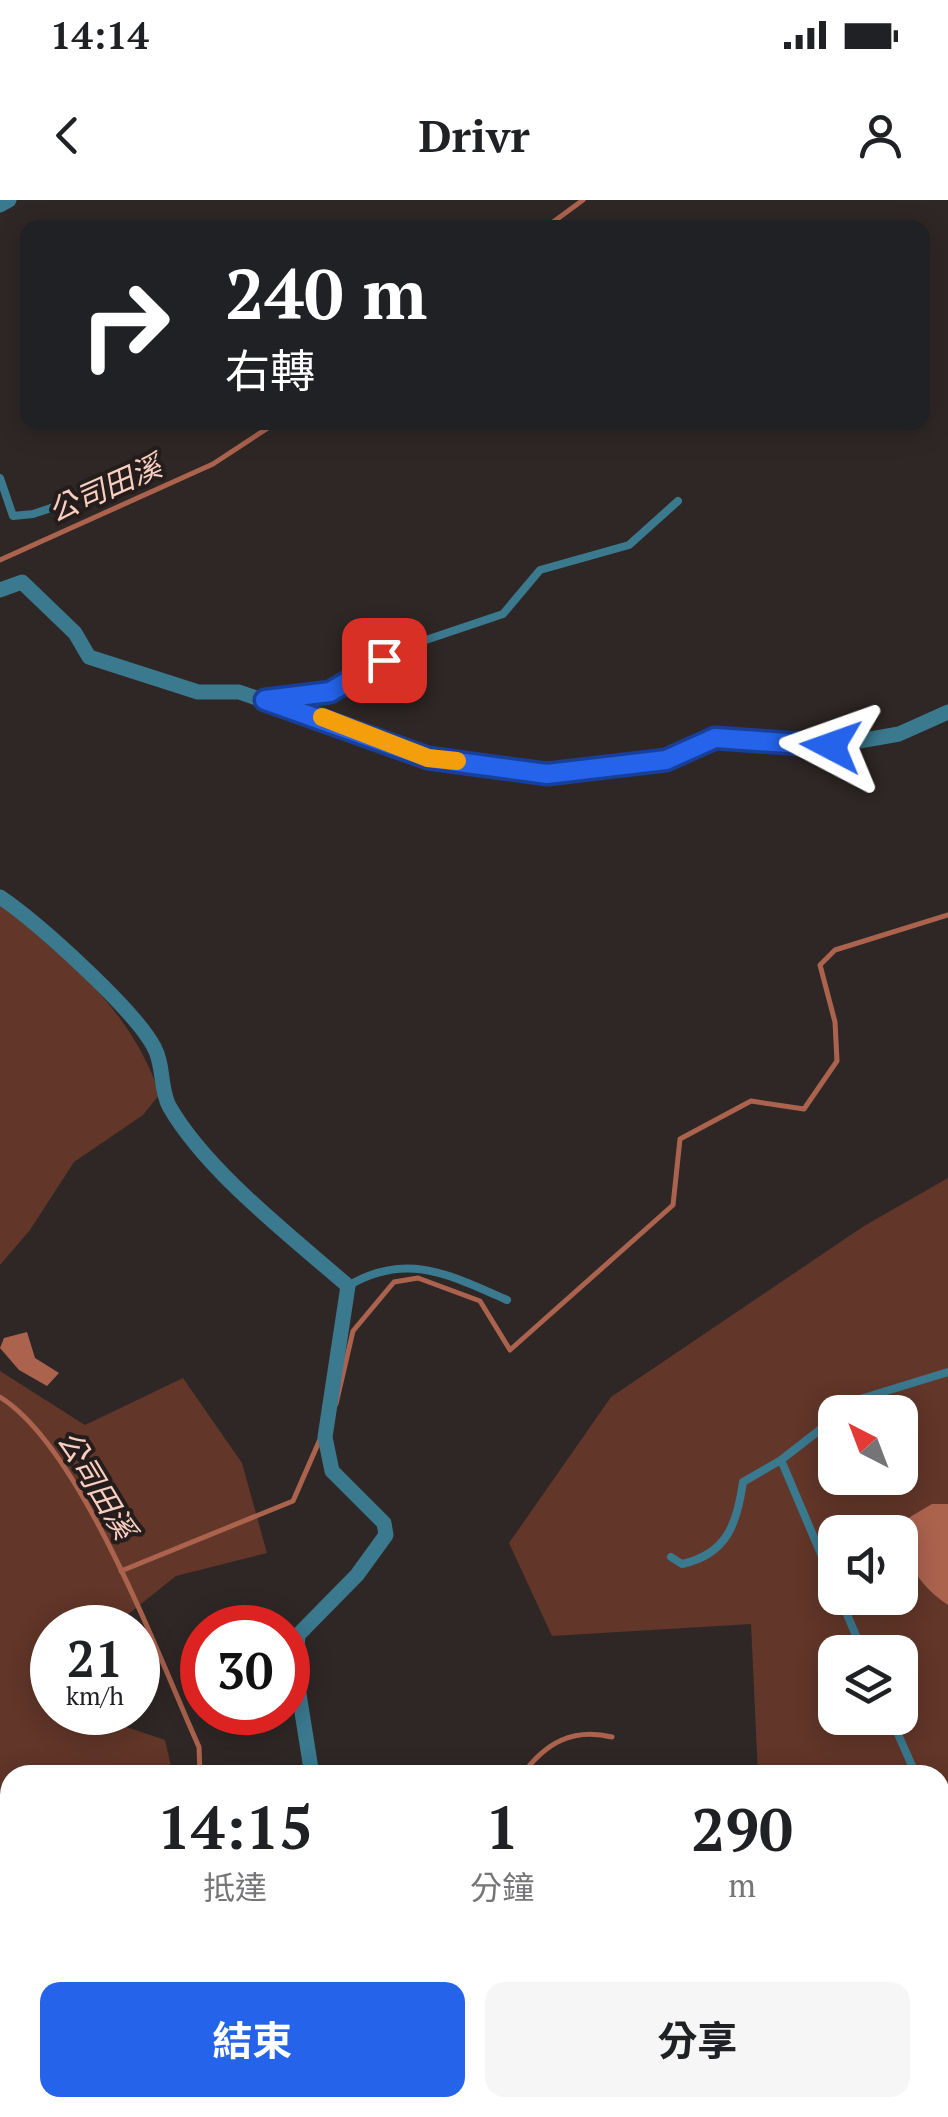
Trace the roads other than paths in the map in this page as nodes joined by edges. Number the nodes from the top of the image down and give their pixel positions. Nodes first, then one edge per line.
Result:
1 (9, 200) edge
2 (0, 206) edge
3 (0, 478) edge
4 (75, 500) dead end
5 (678, 500) dead end
6 (0, 590) edge
7 (265, 700) junction
8 (948, 712) edge
9 (0, 897) edge
10 (348, 1286) junction
11 (507, 1300) dead end
12 (948, 1372) edge
13 (873, 1395) edge
14 (818, 1431) edge
15 (780, 1460) junction
16 (818, 1548) edge
17 (671, 1557) dead end
18 (898, 1735) edge
19 (310, 1765) edge
20 (912, 1765) edge

1 - 2 street
3 - 4 lane
5 - 7 lane
6 - 7 street
7 - 8 street
9 - 10 street
10 - 11 lane
10 - 19 street
12 - 13 lane
14 - 15 lane
15 - 16 lane
15 - 17 lane
18 - 20 lane

